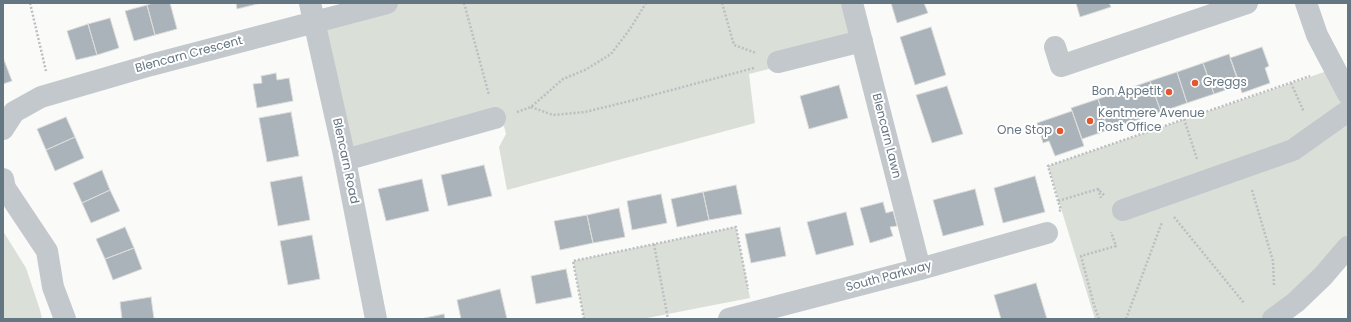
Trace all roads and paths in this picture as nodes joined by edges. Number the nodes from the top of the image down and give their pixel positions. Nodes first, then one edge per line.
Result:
1 (30, 3) edge
2 (387, 3) edge
3 (464, 3) edge
4 (646, 3) edge
5 (722, 3) edge
6 (852, 3) edge
7 (1247, 3) edge
8 (1306, 3) edge
9 (312, 13) edge
10 (862, 41) junction
11 (1055, 47) dead end
12 (778, 62) junction
13 (1333, 69) junction
14 (48, 78) dead end
15 (1292, 83) junction
16 (1348, 94) edge
17 (531, 107) junction
18 (1348, 111) edge
19 (495, 118) junction
20 (1184, 119) junction
21 (3, 129) edge
22 (1314, 136) junction
23 (1193, 145) dead end
24 (345, 160) junction
25 (1245, 167) junction
26 (3, 179) edge
27 (1098, 189) junction
28 (1058, 201) junction
29 (1165, 201) junction
30 (1102, 203) dead end
31 (1054, 213) dead end
32 (1116, 217) junction
33 (1047, 233) dead end
34 (654, 244) junction
35 (1344, 260) edge
36 (920, 269) junction
37 (1274, 285) dead end
38 (1244, 303) dead end
39 (753, 313) junction
40 (66, 319) edge
41 (376, 319) edge
42 (584, 319) edge
43 (668, 319) edge
44 (729, 319) edge
45 (1099, 319) edge
46 (1126, 319) edge
47 (1273, 319) edge

1 - 14 path
2 - 9 street, Blencarn Crescent
3 - 19 path
4 - 17 path
5 - 12 path
6 - 10 street, Blencarn Lawn
7 - 11 street
8 - 13 street
9 - 21 street, Blencarn Crescent
9 - 24 street, Blencarn Road
10 - 12 street
10 - 36 street, Blencarn Lawn
12 - 17 path
13 - 15 path
13 - 16 street
15 - 20 path
15 - 22 path
17 - 19 path
18 - 22 street
19 - 24 street
20 - 23 path
20 - 28 path
22 - 25 street
24 - 41 street, Blencarn Road
25 - 29 street
25 - 37 path
26 - 40 street
27 - 28 path
27 - 30 path
27 - 32 path
28 - 31 path
29 - 32 street
29 - 38 path
29 - 46 path
32 - 45 path
33 - 36 street, South Parkway
34 - 39 path
34 - 42 path
34 - 43 path
35 - 47 street
36 - 39 street, South Parkway
39 - 44 street, South Parkway

